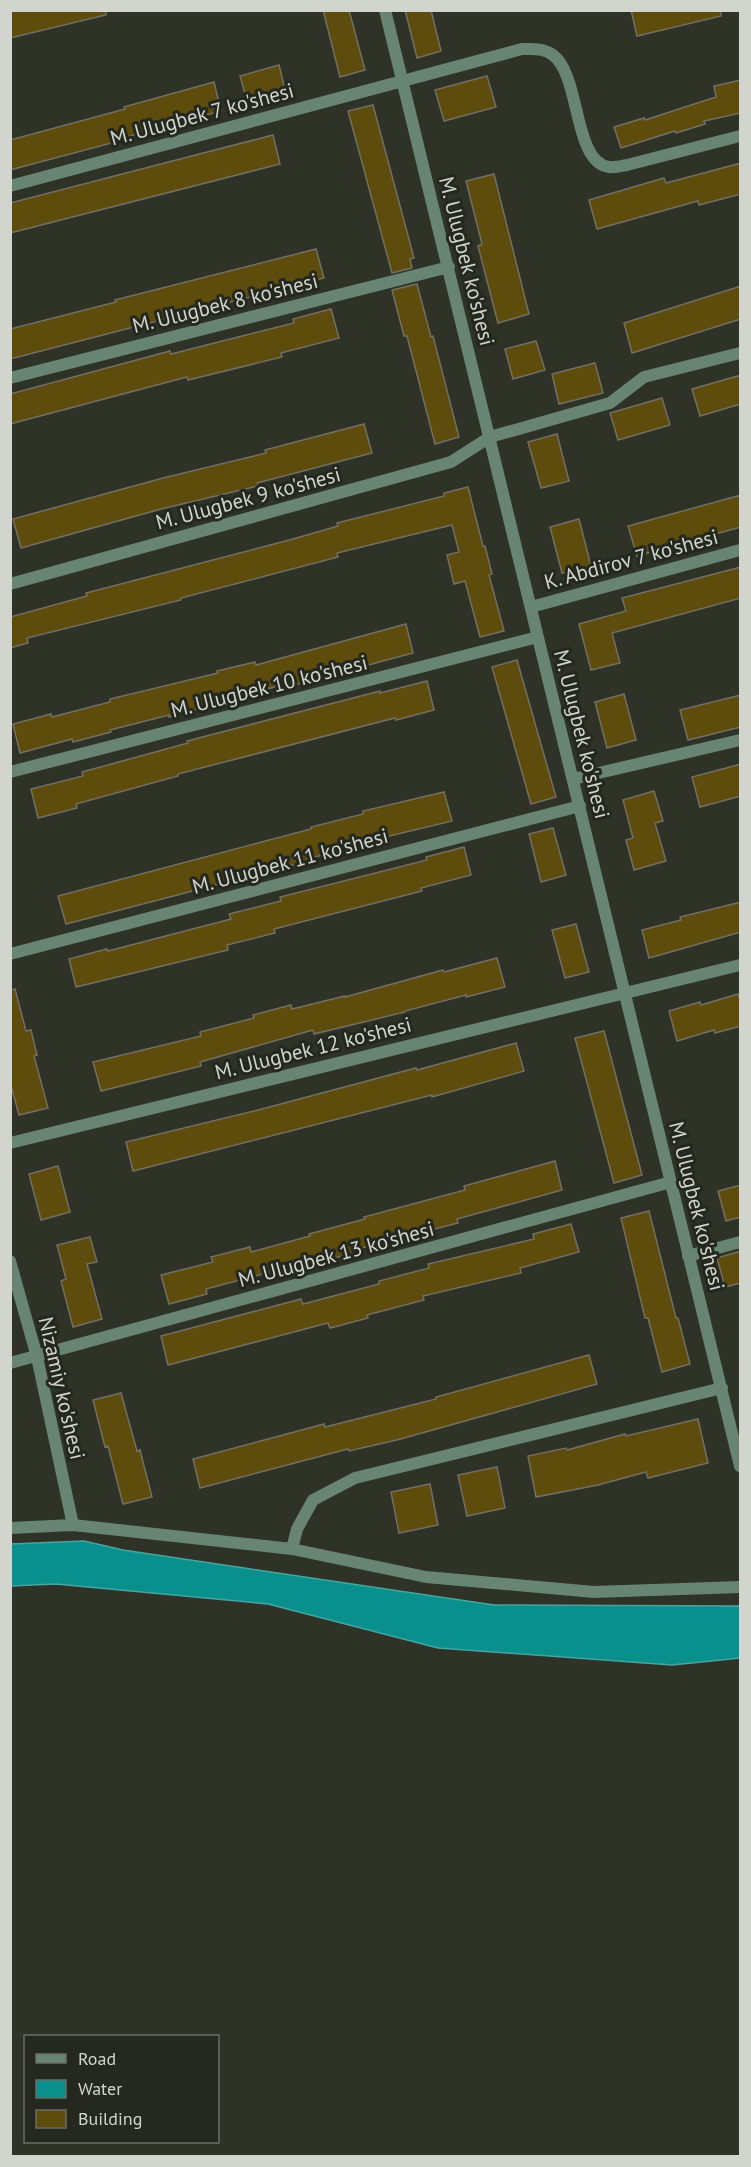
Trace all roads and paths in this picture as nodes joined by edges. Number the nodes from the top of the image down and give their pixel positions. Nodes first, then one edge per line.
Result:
1 (386, 10) edge
2 (403, 80) junction
3 (741, 136) edge
4 (10, 186) edge
5 (449, 267) junction
6 (741, 353) edge
7 (10, 378) edge
8 (490, 437) junction
9 (741, 550) edge
10 (10, 584) edge
11 (531, 607) junction
12 (538, 638) junction
13 (741, 740) edge
14 (10, 772) edge
15 (573, 780) junction
16 (579, 806) junction
17 (10, 954) edge
18 (741, 965) edge
19 (625, 992) junction
20 (10, 1143) edge
21 (671, 1182) junction
22 (741, 1242) edge
23 (688, 1256) junction
24 (10, 1260) edge
25 (37, 1357) junction
26 (10, 1364) edge
27 (722, 1388) junction
28 (741, 1466) edge
29 (73, 1524) junction
30 (10, 1528) edge
31 (292, 1549) junction
32 (741, 1587) edge

1 - 2 street, M. Ulugbek ko'shesi
2 - 3 street, M. Ulugbek 7 ko'shesi
2 - 4 street, M. Ulugbek 7 ko'shesi
2 - 5 street, M. Ulugbek ko'shesi
5 - 7 street, M. Ulugbek 8 ko'shesi
5 - 8 street, M. Ulugbek ko'shesi
6 - 8 street, M. Ulugbek 9 ko'shesi
8 - 10 street, M. Ulugbek 9 ko'shesi
8 - 11 street, M. Ulugbek ko'shesi
9 - 11 street, K. Abdirov 7 ko'shesi
11 - 12 street, M. Ulugbek ko'shesi
12 - 14 street, M. Ulugbek 10 ko'shesi
12 - 15 street, M. Ulugbek ko'shesi
13 - 15 street
15 - 16 street, M. Ulugbek ko'shesi
16 - 17 street, M. Ulugbek 11 ko'shesi
16 - 19 street, M. Ulugbek ko'shesi
18 - 19 street, M. Ulugbek 12 ko'shesi
19 - 20 street, M. Ulugbek 12 ko'shesi
19 - 21 street, M. Ulugbek ko'shesi
21 - 23 street, M. Ulugbek ko'shesi
21 - 25 street, M. Ulugbek 13 ko'shesi
22 - 23 street
23 - 27 street, M. Ulugbek ko'shesi
24 - 25 street, Nizamiy ko'shesi
25 - 26 street, M. Ulugbek 13 ko'shesi
25 - 29 street, Nizamiy ko'shesi
27 - 28 street, M. Ulugbek ko'shesi
27 - 31 street
29 - 30 street
29 - 31 street
31 - 32 street

